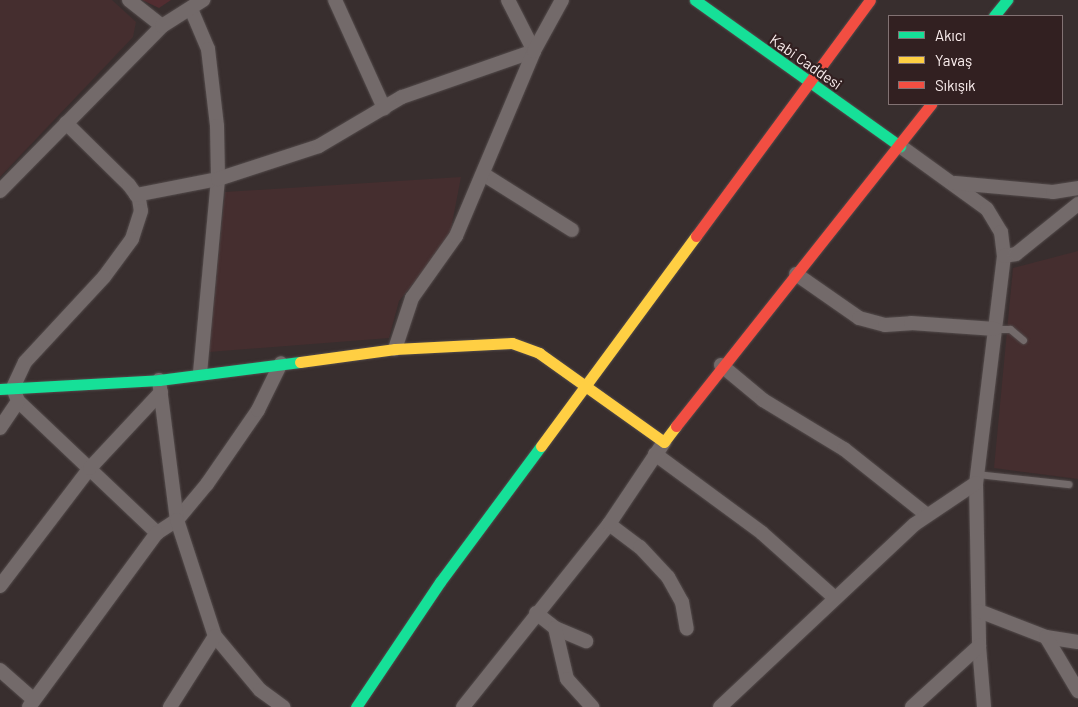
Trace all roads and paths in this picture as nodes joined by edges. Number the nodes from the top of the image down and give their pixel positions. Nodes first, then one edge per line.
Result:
1 (129, 0) edge
2 (204, 0) edge
3 (335, 0) edge
4 (508, 0) edge
5 (562, 0) edge
6 (695, 0) edge
7 (870, 0) edge
8 (1008, 0) edge
9 (191, 9) junction
10 (995, 15) edge
11 (162, 26) junction
12 (534, 51) junction
13 (810, 84) junction
14 (930, 105) edge
15 (384, 108) junction
16 (66, 123) junction
17 (900, 146) junction
18 (483, 174) junction
19 (218, 179) junction
20 (954, 183) junction
21 (1078, 188) edge
22 (0, 191) edge
23 (136, 195) junction
24 (1078, 204) edge
25 (572, 230) dead end
26 (1004, 256) junction
27 (796, 274) junction
28 (995, 329) junction
29 (1023, 340) dead end
30 (395, 350) junction
31 (281, 362) junction
32 (721, 365) junction
33 (200, 372) junction
34 (160, 386) junction
35 (584, 387) junction
36 (7, 388) edge
37 (18, 402) junction
38 (0, 428) edge
39 (664, 442) junction
40 (656, 454) junction
41 (90, 468) junction
42 (977, 478) junction
43 (1068, 484) dead end
44 (927, 515) junction
45 (177, 520) junction
46 (609, 524) junction
47 (157, 533) junction
48 (0, 586) edge
49 (835, 598) junction
50 (979, 611) junction
51 (536, 613) junction
52 (556, 628) junction
53 (687, 629) dead end
54 (215, 636) junction
55 (1046, 637) junction
56 (586, 641) dead end
57 (1078, 642) edge
58 (979, 646) junction
59 (0, 670) edge
60 (1078, 692) edge
61 (31, 703) edge
62 (170, 707) edge
63 (282, 707) edge
64 (356, 707) edge
65 (463, 707) edge
66 (592, 707) edge
67 (720, 707) edge
68 (912, 707) edge
69 (984, 707) edge

1 - 11 street
2 - 9 street
3 - 15 street
4 - 12 street
5 - 12 street
6 - 13 street, Kabi Caddesi
7 - 13 street
8 - 10 street
9 - 11 street
9 - 19 street
11 - 16 street
12 - 15 street
12 - 18 street
13 - 17 street, Kabi Caddesi
13 - 35 street
14 - 17 street
15 - 19 street
16 - 22 street
16 - 23 street
17 - 20 street
17 - 27 street
18 - 25 street
18 - 30 street
19 - 23 street
19 - 33 street
20 - 21 street
20 - 26 street
23 - 36 street
24 - 26 street
26 - 28 street
27 - 28 street
27 - 32 street
28 - 29 lane
28 - 42 street
30 - 31 street
30 - 35 street
31 - 33 street
31 - 45 street
32 - 39 street
32 - 44 street
33 - 34 street
34 - 36 street
34 - 41 street
34 - 45 street
35 - 39 street
35 - 64 street
36 - 37 street
37 - 38 street
37 - 41 street
39 - 40 street
40 - 46 street
40 - 49 street
41 - 47 street
41 - 48 street
42 - 43 lane
42 - 44 street
42 - 50 street
44 - 49 street
45 - 47 street
45 - 54 street
46 - 51 street
46 - 53 street
47 - 61 street
49 - 67 street
50 - 55 street
50 - 58 street
51 - 52 street
51 - 65 street
52 - 56 street
52 - 66 street
54 - 62 street
54 - 63 street
55 - 57 street
55 - 60 street
58 - 68 street
58 - 69 street
59 - 61 street

